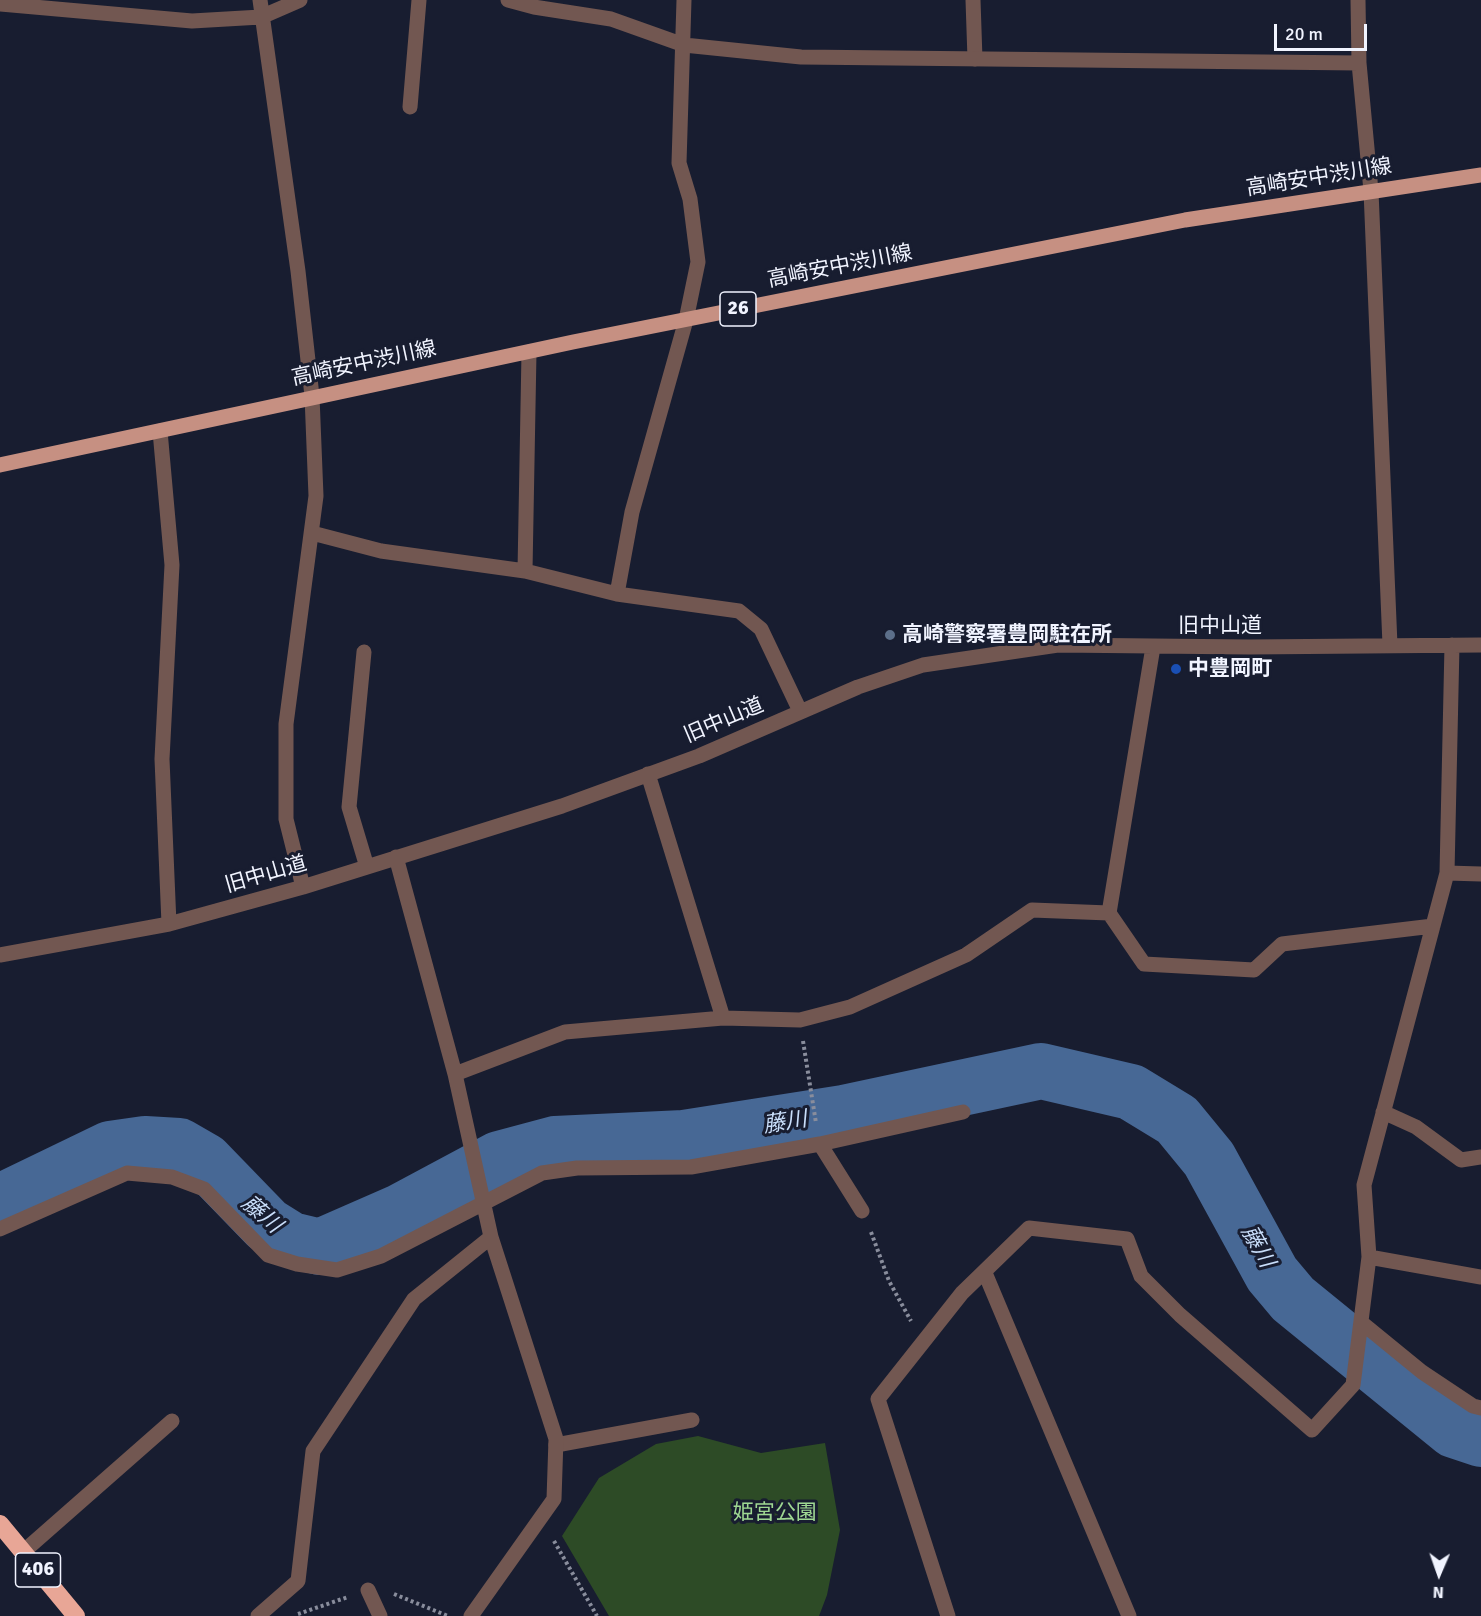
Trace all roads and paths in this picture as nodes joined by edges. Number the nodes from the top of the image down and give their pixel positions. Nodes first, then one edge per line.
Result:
1 (260, 0) edge
2 (300, 0) edge
3 (419, 0) edge
4 (508, 0) edge
5 (684, 0) edge
6 (973, 0) edge
7 (1358, 0) edge
8 (1, 3) edge
9 (261, 16) junction
10 (684, 45) junction
11 (975, 59) junction
12 (1359, 63) junction
13 (410, 107) dead end
14 (1481, 175) edge
15 (1371, 191) junction
16 (686, 320) junction
17 (529, 352) junction
18 (312, 396) junction
19 (160, 431) junction
20 (0, 465) edge
21 (312, 533) junction
22 (525, 571) junction
23 (617, 594) junction
24 (1390, 645) junction
25 (1452, 645) junction
26 (1481, 645) edge
27 (1153, 647) junction
28 (364, 652) dead end
29 (800, 711) junction
30 (648, 774) junction
31 (396, 857) junction
32 (367, 867) junction
33 (1447, 873) junction
34 (1481, 874) edge
35 (303, 887) junction
36 (1109, 913) junction
37 (170, 924) junction
38 (1433, 926) junction
39 (0, 955) edge
40 (723, 1018) junction
41 (800, 1020) junction
42 (455, 1074) junction
43 (813, 1101) dead end
44 (963, 1112) dead end
45 (1383, 1112) junction
46 (820, 1144) junction
47 (1481, 1157) edge
48 (482, 1203) junction
49 (862, 1211) joint
50 (0, 1229) edge
51 (491, 1236) junction
52 (1369, 1257) junction
53 (985, 1273) junction
54 (1481, 1277) edge
55 (907, 1331) dead end
56 (1360, 1331) junction
57 (1481, 1408) edge
58 (693, 1420) dead end
59 (172, 1421) dead end
60 (556, 1445) junction
61 (0, 1524) edge
62 (554, 1544) dead end
63 (23, 1552) junction
64 (368, 1590) dead end
65 (76, 1616) edge
66 (258, 1616) edge
67 (380, 1616) edge
68 (471, 1616) edge
69 (597, 1616) edge
70 (948, 1616) edge
71 (1128, 1616) edge

1 - 9 street
2 - 9 street
3 - 13 street
4 - 10 street
5 - 10 street
6 - 11 street
7 - 12 street
8 - 9 street
9 - 18 street
10 - 11 street
10 - 16 street
11 - 12 street
12 - 15 street
14 - 15 main road, 高崎安中渋川線 / 26
15 - 16 main road, 高崎安中渋川線 / 26
15 - 24 street
16 - 17 main road, 高崎安中渋川線 / 26
16 - 23 street
17 - 18 main road, 高崎安中渋川線 / 26
17 - 22 street
18 - 19 main road, 高崎安中渋川線 / 26
18 - 21 street
19 - 20 main road, 高崎安中渋川線 / 26
19 - 37 street
21 - 22 street
21 - 35 street
22 - 23 street
23 - 29 street
24 - 25 street, 旧中山道
24 - 27 street, 旧中山道
25 - 26 street, 旧中山道
25 - 33 street
27 - 29 street, 旧中山道
27 - 36 street
28 - 32 street
29 - 30 street, 旧中山道
30 - 31 street, 旧中山道
30 - 40 street
31 - 32 street, 旧中山道
31 - 42 street
32 - 35 street, 旧中山道
33 - 34 street
33 - 38 street
35 - 37 street, 旧中山道
36 - 38 street
36 - 41 street
37 - 39 street, 旧中山道
38 - 45 street
40 - 41 street
40 - 42 street
41 - 43 path
42 - 48 street
44 - 46 street
45 - 47 street
45 - 52 street
46 - 48 street
46 - 49 street
48 - 50 street
48 - 51 street
49 - 55 path
51 - 60 street
51 - 66 street
52 - 54 street
52 - 56 street
53 - 56 street
53 - 70 street
53 - 71 street
56 - 57 street
58 - 60 street
59 - 63 street
60 - 68 street
61 - 63 highway, 406
62 - 69 path
63 - 65 highway, 406
64 - 67 street

